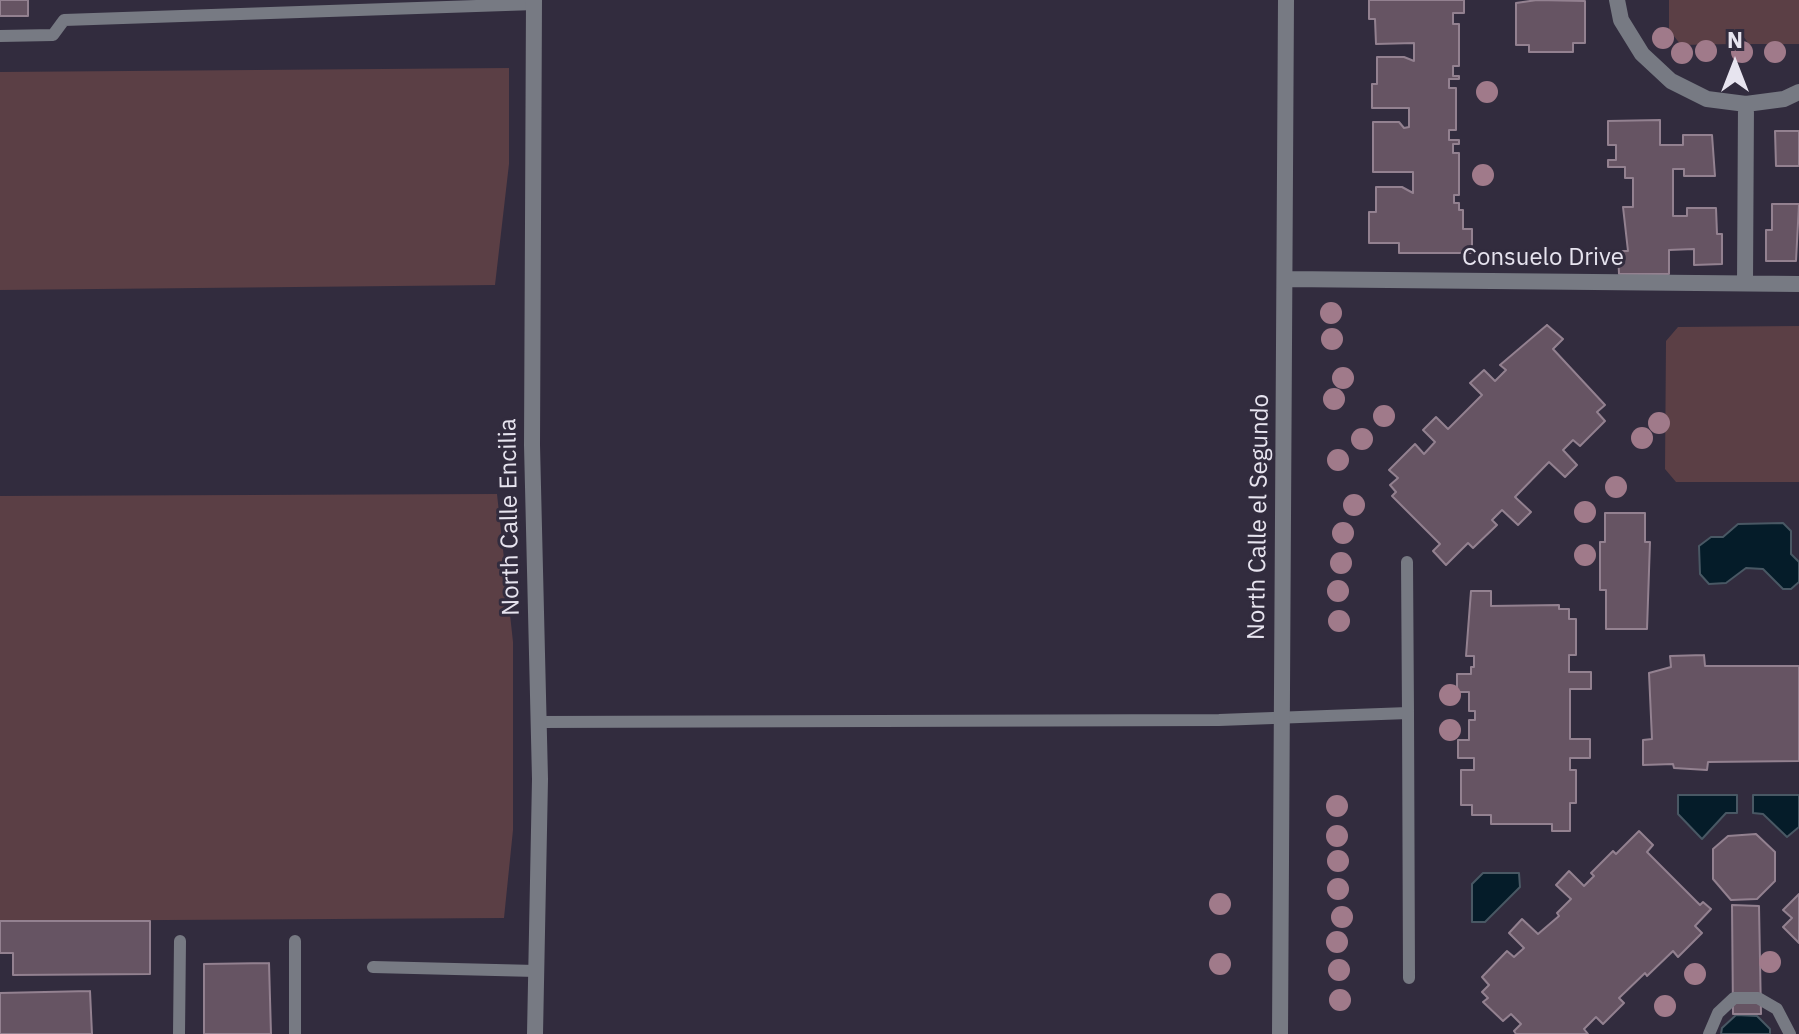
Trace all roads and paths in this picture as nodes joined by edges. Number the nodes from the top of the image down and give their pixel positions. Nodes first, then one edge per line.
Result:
1 (1286, 0) edge
2 (1617, 0) edge
3 (534, 2) edge
4 (0, 36) edge
5 (1799, 92) edge
6 (1746, 104) junction
7 (1286, 279) junction
8 (1745, 283) junction
9 (1799, 284) edge
10 (1407, 562) dead end
11 (1408, 713) junction
12 (1280, 719) junction
13 (538, 722) junction
14 (180, 941) dead end
15 (295, 941) dead end
16 (373, 967) dead end
17 (536, 971) junction
18 (1409, 978) dead end
19 (179, 1034) edge
20 (295, 1034) edge
21 (535, 1034) edge
22 (1280, 1034) edge
23 (1709, 1034) edge
24 (1790, 1034) edge

1 - 7 street, North Calle el Segundo
2 - 6 street
3 - 4 lane
3 - 13 street, North Calle Encilia
5 - 6 street
6 - 8 street
7 - 8 street, Consuelo Drive
7 - 12 street, North Calle el Segundo
8 - 9 street, Consuelo Drive
10 - 11 lane
11 - 12 lane
11 - 18 lane
12 - 13 lane
12 - 22 street, North Calle el Segundo
13 - 17 street, North Calle Encilia
14 - 19 lane
15 - 20 lane
16 - 17 lane
17 - 21 street, North Calle Encilia
23 - 24 lane

